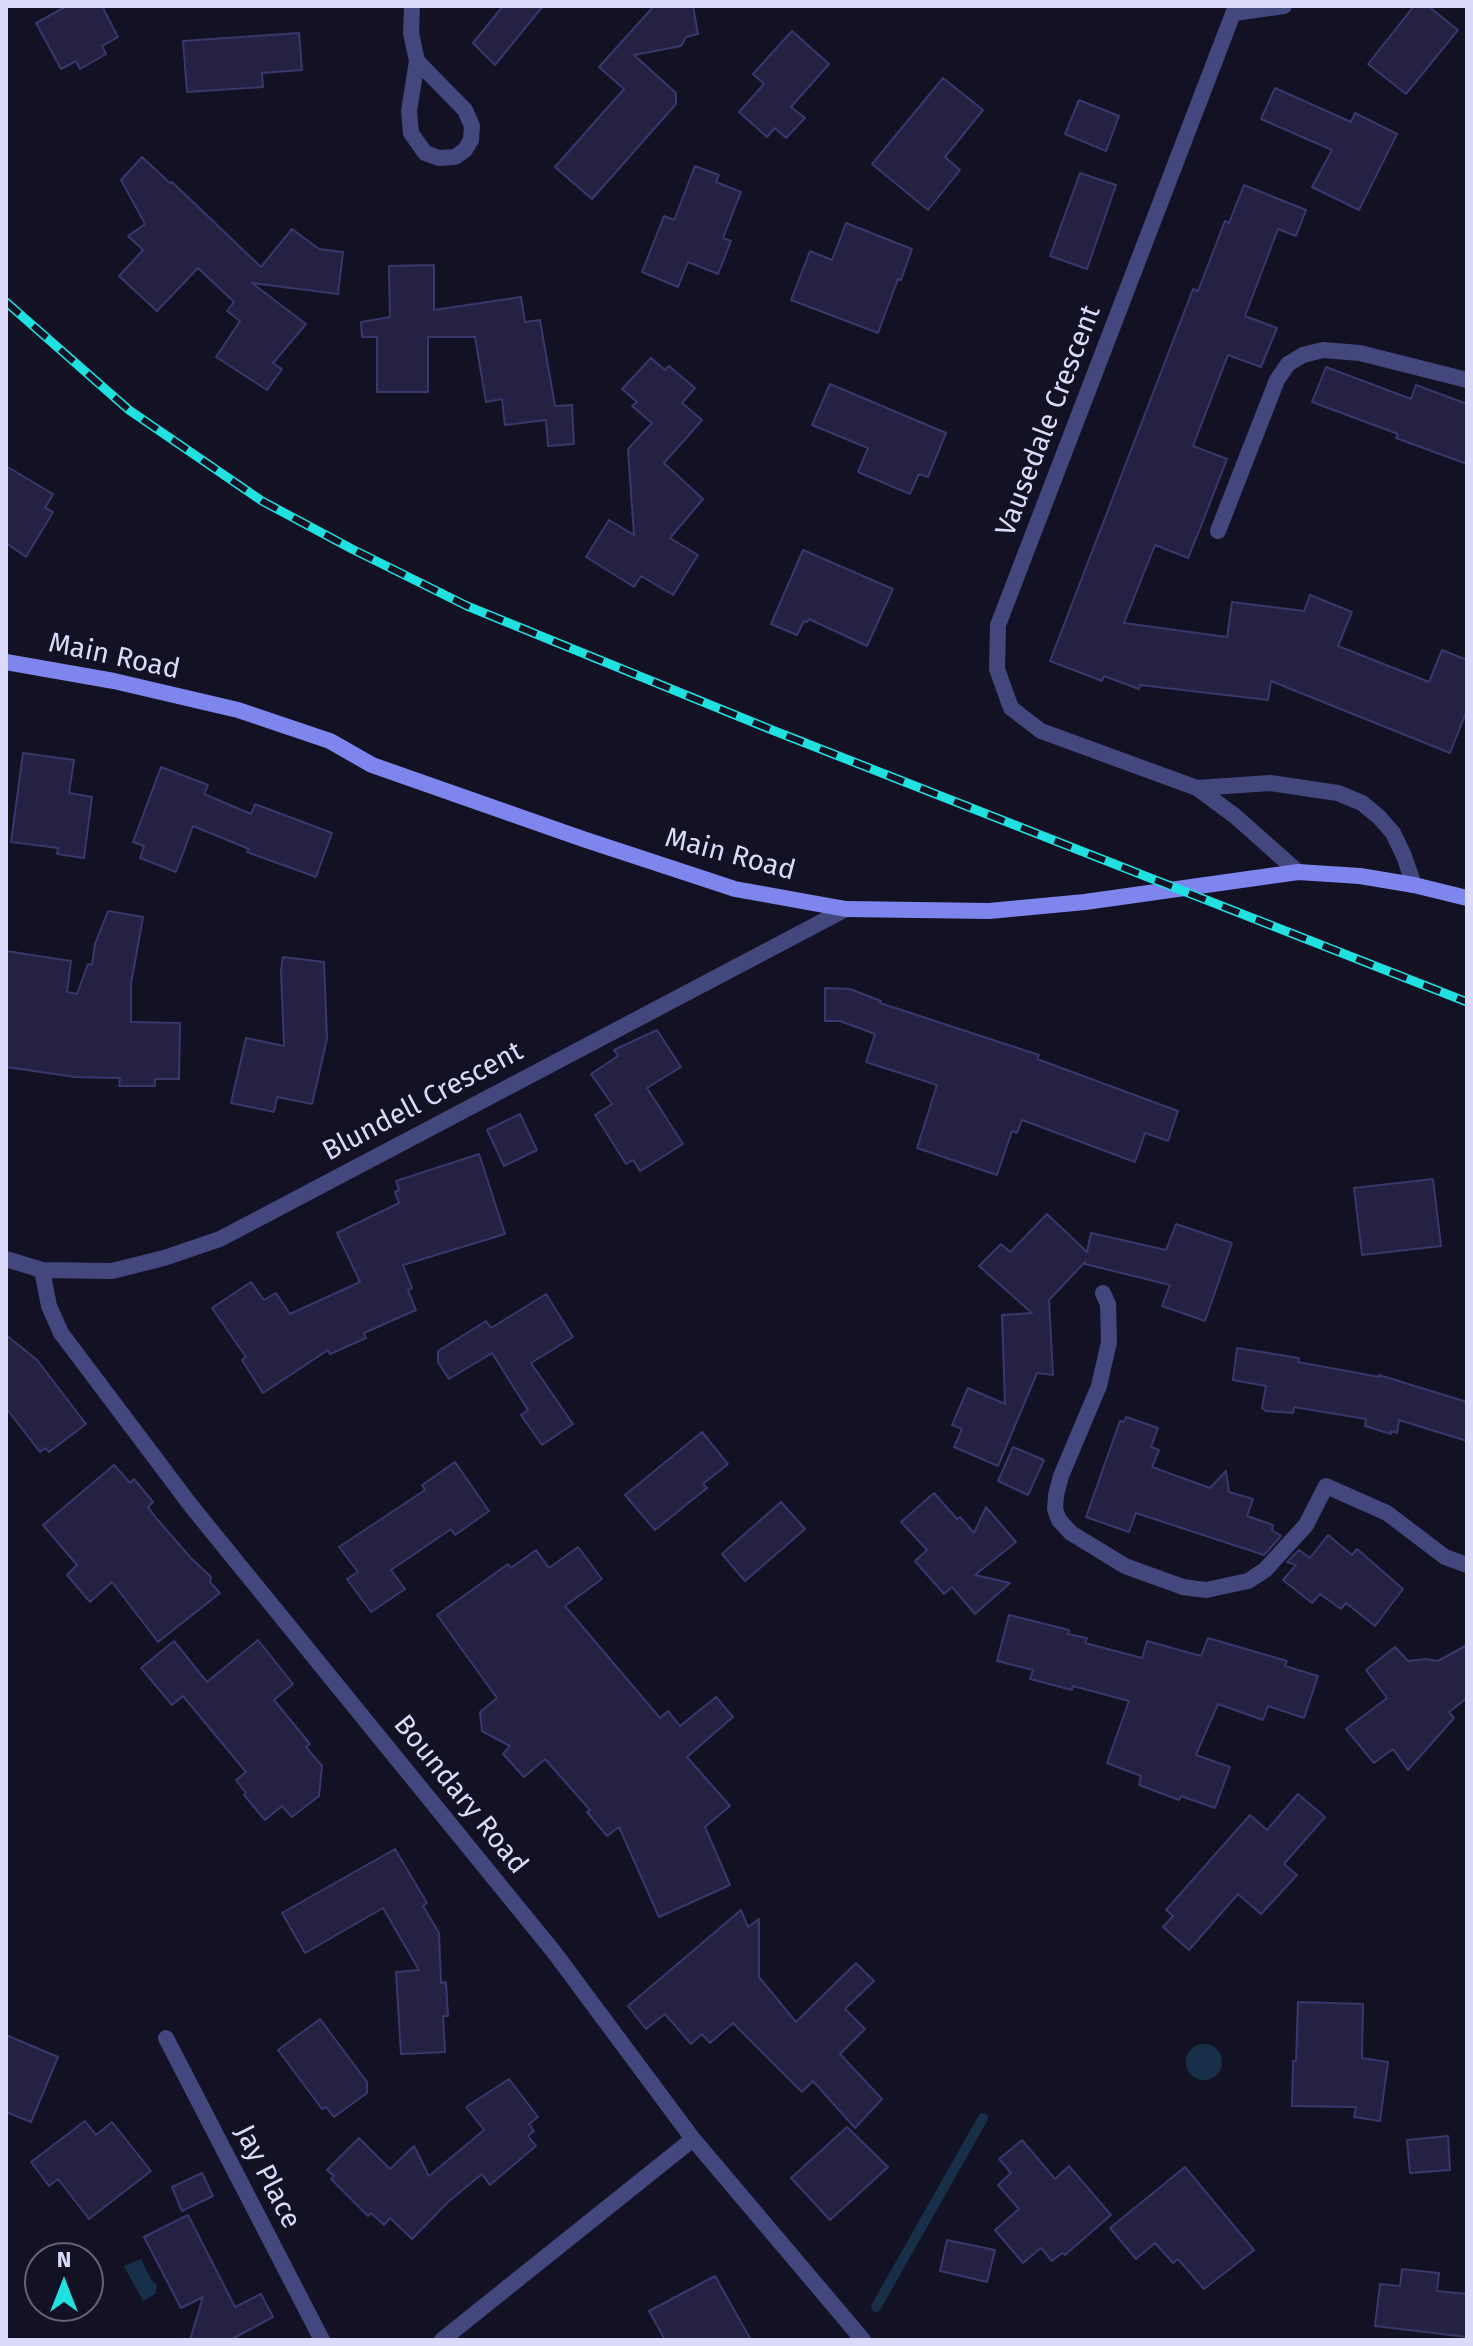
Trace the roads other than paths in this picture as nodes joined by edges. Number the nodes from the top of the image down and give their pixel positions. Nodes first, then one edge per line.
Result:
1 (412, 6) edge
2 (1284, 6) edge
3 (1235, 10) edge
4 (417, 61) junction
5 (1467, 380) edge
6 (1218, 531) dead end
7 (6, 662) edge
8 (1197, 788) junction
9 (1298, 872) junction
10 (1414, 885) junction
11 (1467, 898) edge
12 (846, 909) junction
13 (6, 1259) edge
14 (42, 1270) junction
15 (1103, 1293) dead end
16 (1467, 1565) edge
17 (166, 2038) dead end
18 (693, 2139) junction
19 (322, 2340) edge
20 (442, 2340) edge
21 (863, 2340) edge

1 - 4 street
2 - 3 street, Vausedale Crescent
3 - 8 street, Vausedale Crescent
4 - 4 street
5 - 6 street
7 - 12 main road, Main Road
8 - 9 street, Vausedale Crescent
8 - 10 street, Vausedale Crescent
9 - 10 main road, Main Road
9 - 12 main road, Main Road
10 - 11 main road, Main Road
12 - 14 street, Blundell Crescent
13 - 14 street, Blundell Crescent
14 - 18 street, Boundary Road
15 - 16 street
17 - 19 street, Jay Place
18 - 20 street
18 - 21 street, Boundary Road

